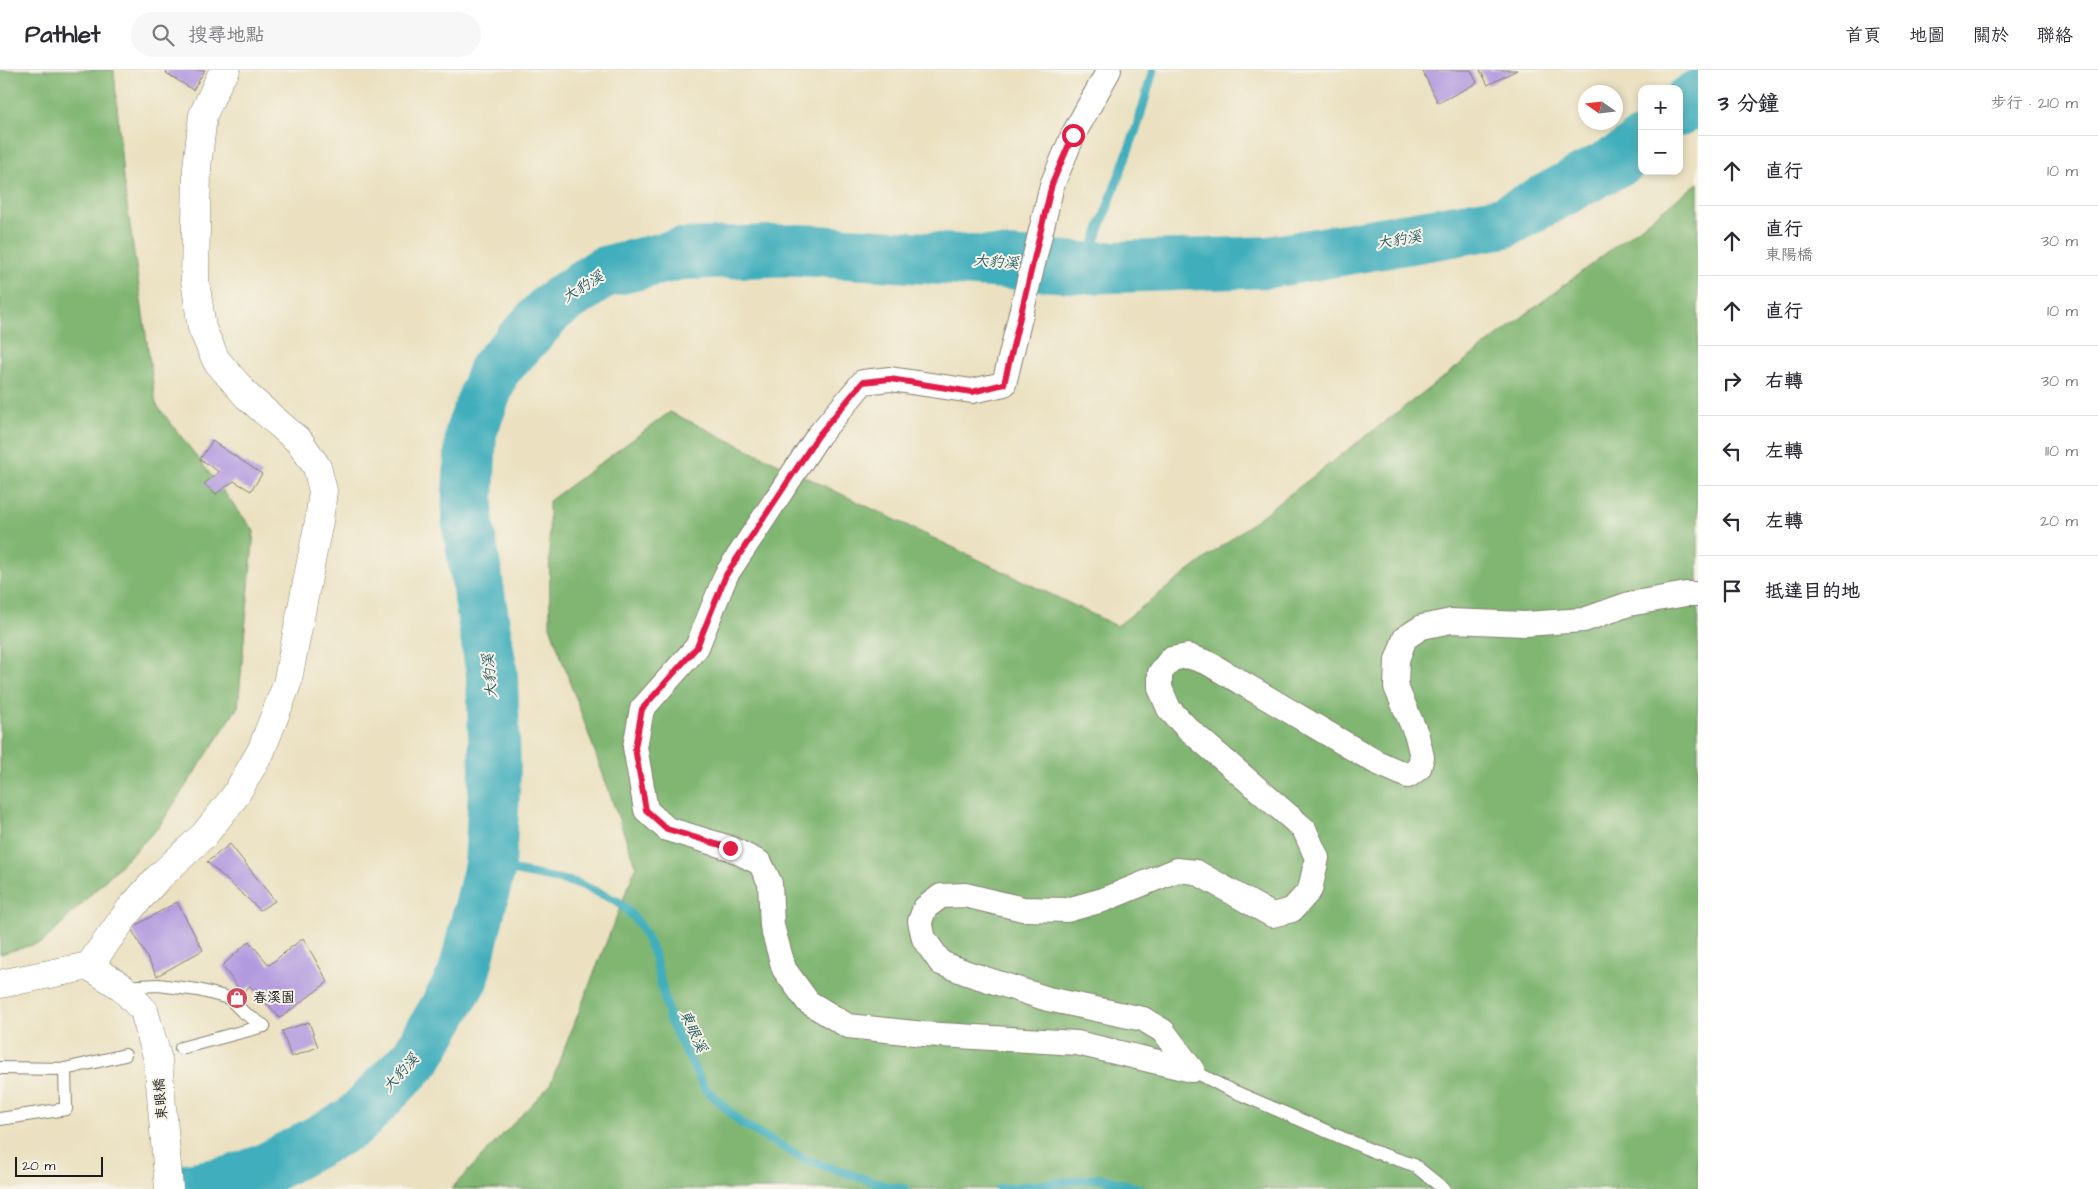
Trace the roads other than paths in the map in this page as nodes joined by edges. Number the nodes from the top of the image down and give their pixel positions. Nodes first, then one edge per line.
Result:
1 (226, 70) edge
2 (1109, 70) edge
3 (1698, 594) edge
4 (89, 966) junction
5 (0, 984) edge
6 (122, 987) junction
7 (181, 1048) dead end
8 (125, 1054) dead end
9 (0, 1068) edge
10 (65, 1069) junction
11 (1192, 1070) junction
12 (0, 1119) edge
13 (170, 1189) edge
14 (1444, 1189) edge

1 - 4 street
2 - 11 street
3 - 11 street
4 - 5 street
4 - 6 street
6 - 7 lane
6 - 13 street, 東眼橋, bridge
8 - 10 lane
9 - 10 lane
10 - 12 lane
11 - 14 lane

